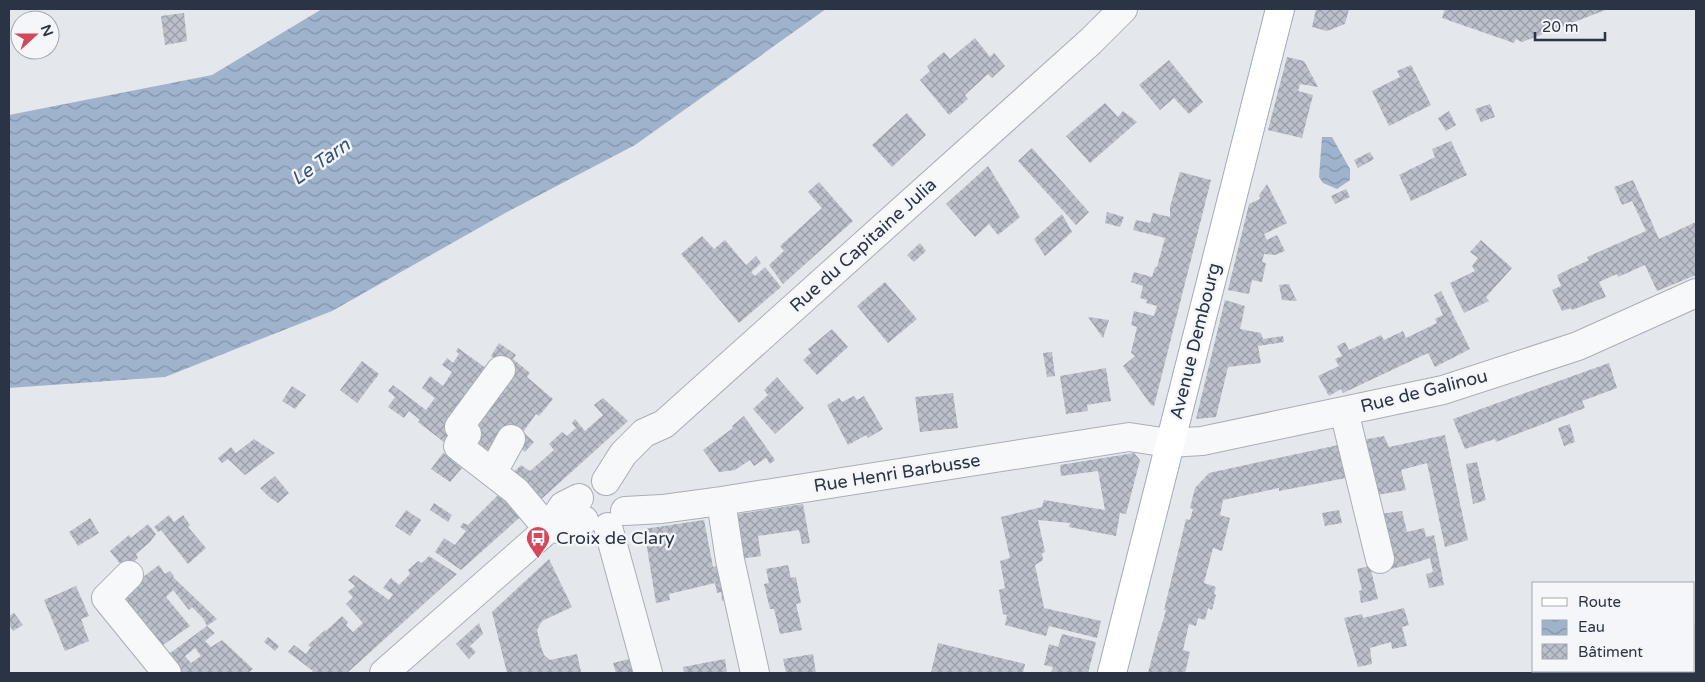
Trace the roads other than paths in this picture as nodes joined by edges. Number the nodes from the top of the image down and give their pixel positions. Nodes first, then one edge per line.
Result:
1 (1123, 9) edge
2 (1280, 9) edge
3 (1696, 293) edge
4 (501, 370) dead end
5 (1344, 410) junction
6 (511, 439) dead end
7 (1169, 443) junction
8 (492, 472) junction
9 (721, 501) junction
10 (603, 504) junction
11 (548, 529) junction
12 (1380, 559) dead end
13 (129, 575) dead end
14 (167, 673) edge
15 (384, 673) edge
16 (648, 673) edge
17 (755, 673) edge
18 (1112, 673) edge

1 - 10 street, Rue du Capitaine Julia
2 - 7 main road, Avenue Dembourg
3 - 5 street, Rue de Galinou
4 - 8 street
5 - 7 street, Rue de Galinou
5 - 12 street
6 - 8 street
7 - 9 street, Rue Henri Barbusse
7 - 18 main road, Avenue Dembourg
8 - 11 street
9 - 10 street, Rue Henri Barbusse
9 - 17 street
10 - 11 street, Rue Henri Barbusse
10 - 16 street
11 - 15 street
13 - 14 street

